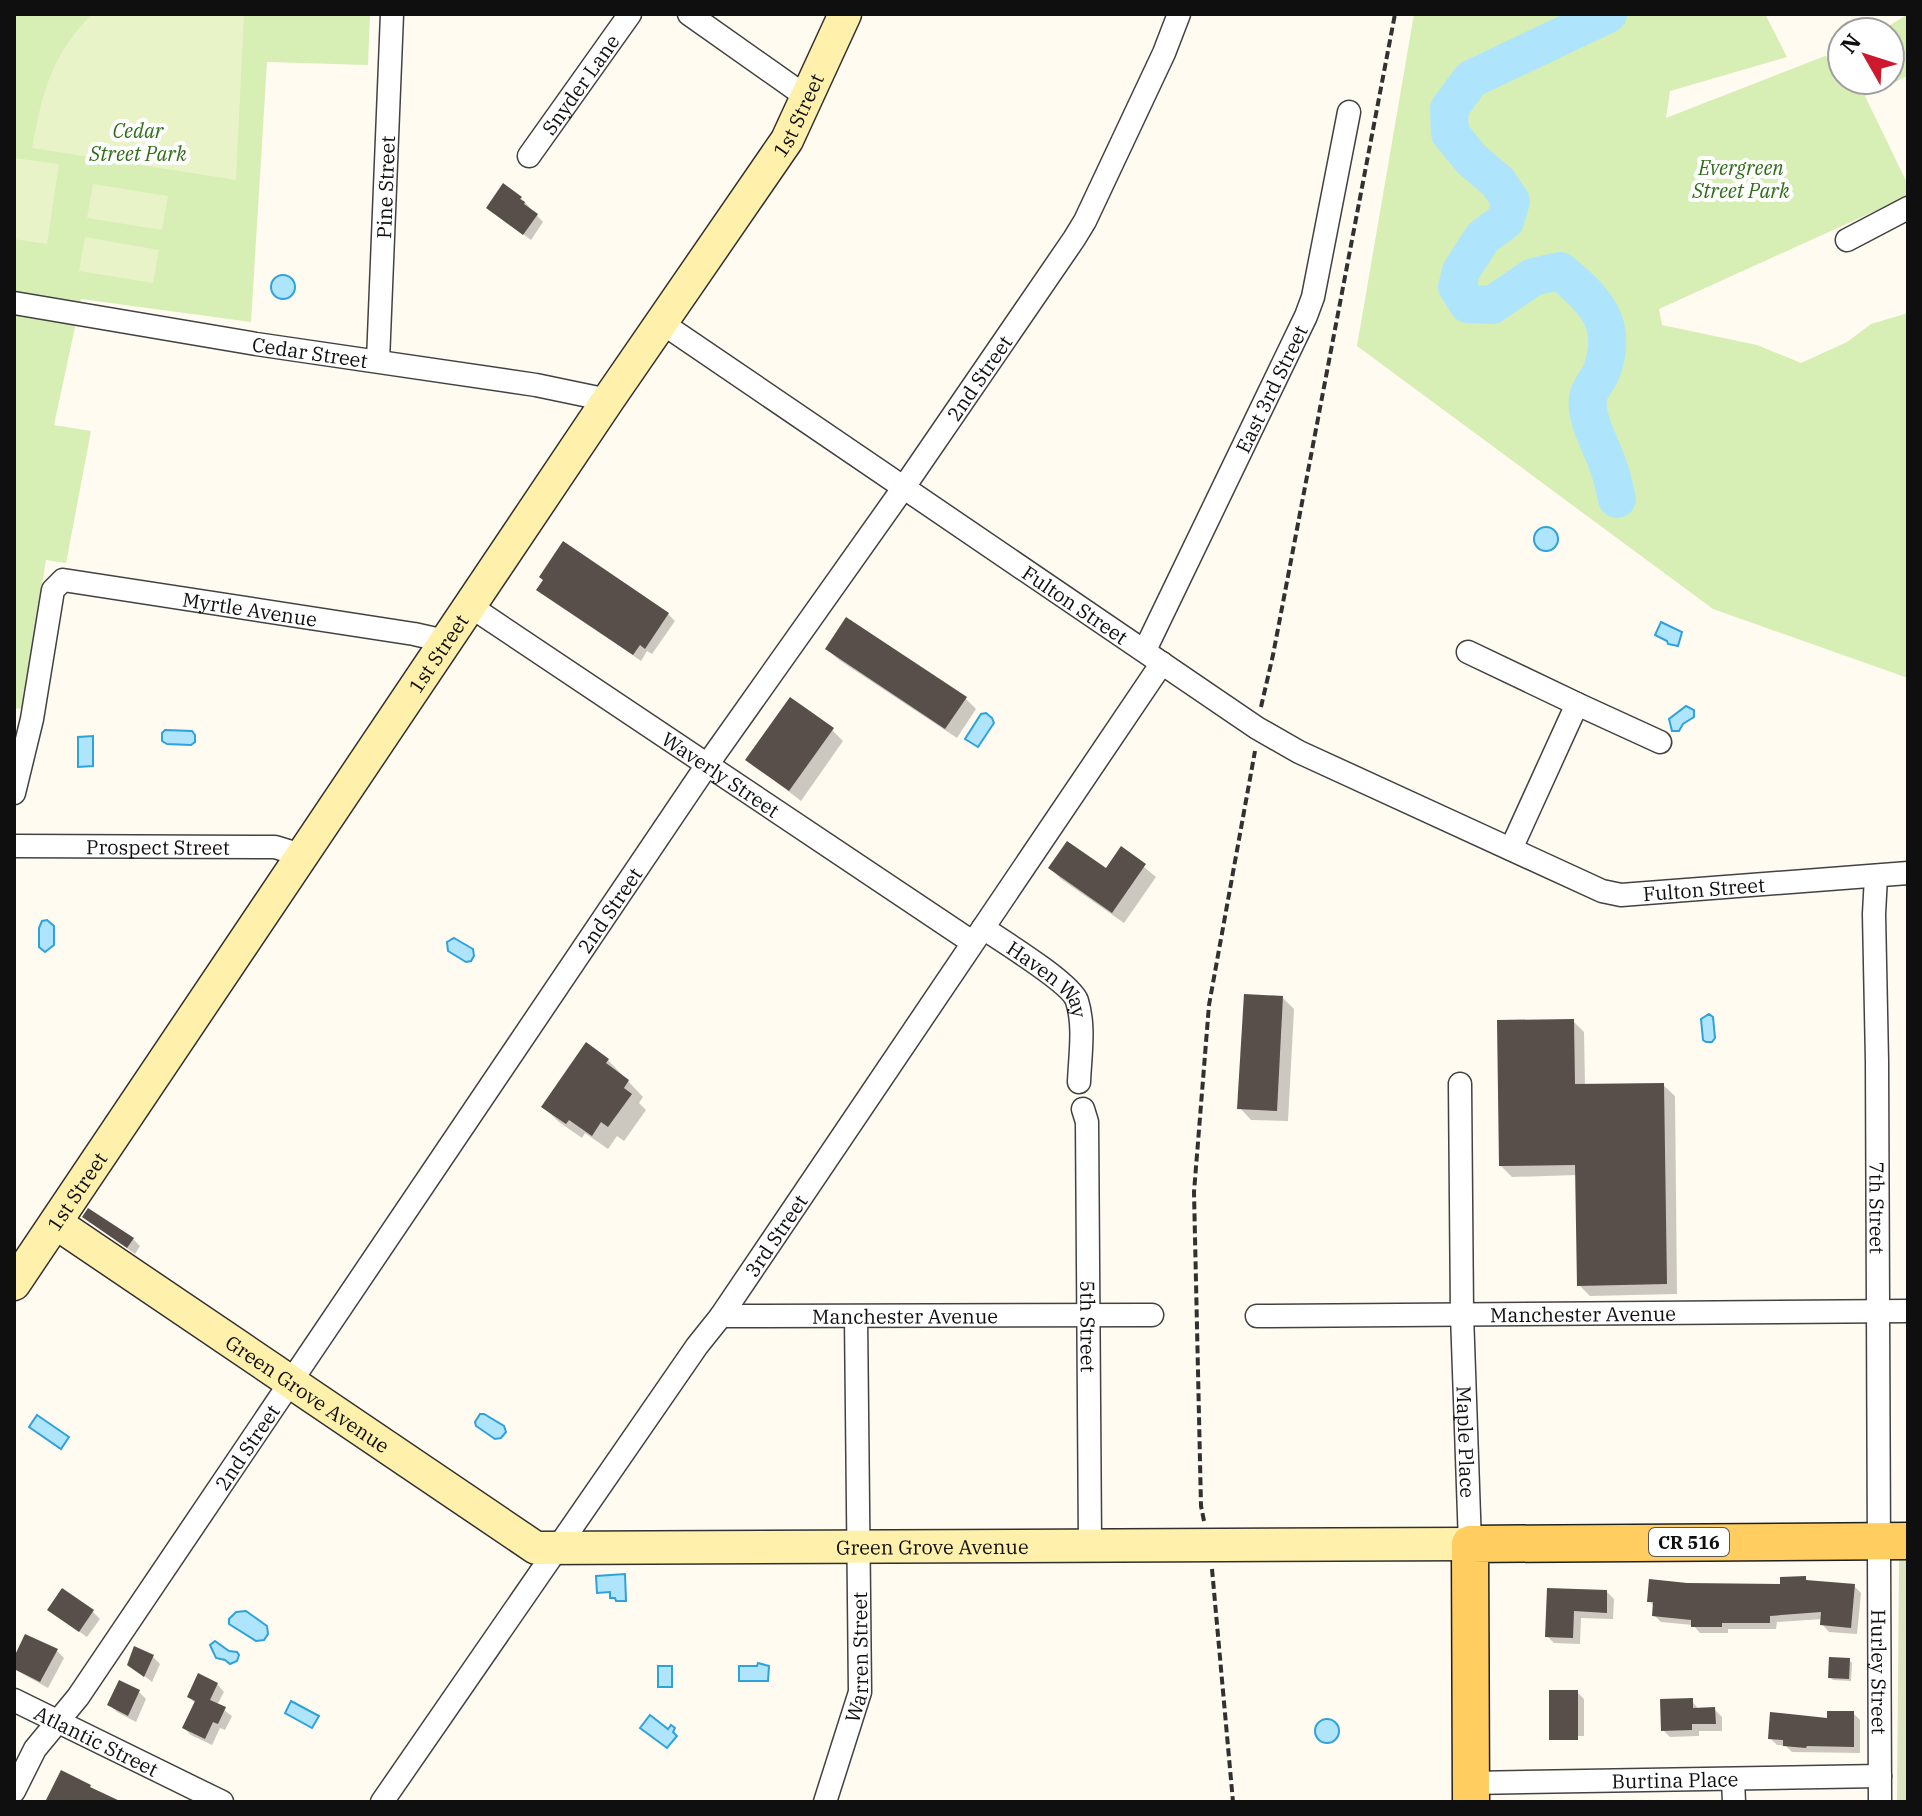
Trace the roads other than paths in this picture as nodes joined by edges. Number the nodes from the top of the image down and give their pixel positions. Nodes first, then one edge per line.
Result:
1 (392, 14) edge
2 (630, 14) edge
3 (689, 14) edge
4 (845, 14) edge
5 (1179, 14) edge
6 (808, 98) junction
7 (1349, 112) dead end
8 (529, 156) dead end
9 (1908, 208) edge
10 (1847, 240) dead end
11 (14, 303) edge
12 (662, 323) junction
13 (378, 361) junction
14 (608, 400) junction
15 (904, 487) junction
16 (470, 606) junction
17 (445, 641) junction
18 (1468, 652) dead end
19 (1153, 657) junction
20 (1577, 704) junction
21 (1660, 742) dead end
22 (707, 765) junction
23 (14, 793) edge
24 (14, 846) edge
25 (1511, 849) junction
26 (301, 855) junction
27 (1908, 873) edge
28 (1876, 876) junction
29 (978, 935) junction
30 (1079, 1082) dead end
31 (1460, 1084) dead end
32 (1083, 1109) dead end
33 (56, 1223) junction
34 (14, 1284) edge
35 (1877, 1311) junction
36 (1908, 1311) edge
37 (1462, 1314) junction
38 (1089, 1315) junction
39 (1152, 1315) dead end
40 (721, 1316) junction
41 (1257, 1316) dead end
42 (856, 1317) junction
43 (293, 1382) junction
44 (1893, 1541) edge
45 (1090, 1544) junction
46 (1470, 1544) junction
47 (858, 1546) junction
48 (558, 1548) junction
49 (14, 1700) edge
50 (58, 1722) junction
51 (1880, 1776) junction
52 (14, 1791) edge
53 (1734, 1791) edge
54 (1471, 1792) edge
55 (222, 1802) edge
56 (382, 1802) edge
57 (825, 1802) edge
58 (1880, 1802) edge

1 - 13 street, Pine Street
2 - 8 street, Snyder Lane
3 - 6 street
4 - 6 main road, 1st Street
5 - 15 street, 2nd Street
6 - 12 main road, 1st Street
7 - 19 street, East 3rd Street
9 - 10 street
11 - 13 street, Cedar Street
12 - 14 main road, 1st Street
12 - 15 street, Fulton Street
13 - 14 street, Cedar Street
14 - 16 main road, 1st Street
15 - 19 street, Fulton Street
15 - 22 street, 2nd Street
16 - 17 main road, 1st Street
16 - 22 street, Waverly Street
17 - 23 street, Myrtle Avenue
17 - 26 main road, 1st Street
18 - 20 street
19 - 25 street, Fulton Street
19 - 29 street, 3rd Street
20 - 21 street
20 - 25 street
22 - 29 street, Waverly Street
22 - 43 street, 2nd Street
24 - 26 street, Prospect Street
25 - 28 street, Fulton Street
26 - 33 main road, 1st Street
27 - 28 street, Fulton Street
28 - 35 street, 7th Street
29 - 30 street, Haven Way
29 - 40 street, 3rd Street
31 - 37 street, Maple Place
32 - 38 street, 5th Street
33 - 34 main road, 1st Street
33 - 43 main road, Green Grove Avenue
35 - 36 street, Manchester Avenue
35 - 37 street, Manchester Avenue
35 - 44 street, 7th Street
37 - 41 street, Manchester Avenue
37 - 46 street, Maple Place
38 - 39 street, Manchester Avenue
38 - 42 street, Manchester Avenue
38 - 45 street, 5th Street
40 - 42 street, Manchester Avenue
40 - 48 street, 3rd Street
42 - 47 street, Warren Street
43 - 48 main road, Green Grove Avenue
43 - 50 street, 2nd Street
44 - 46 main road, Green Grove Avenue / CR 516
44 - 51 street, Hurley Street
45 - 46 main road, Green Grove Avenue
45 - 47 main road, Green Grove Avenue
46 - 54 main road, Maple Place
47 - 48 main road, Green Grove Avenue
47 - 57 street, Warren Street
48 - 56 street, 3rd Street
49 - 50 street, Atlantic Street
50 - 52 street, 2nd Street
50 - 55 street, Atlantic Street
51 - 53 street, Burtina Place
51 - 58 street, Hurley Street
53 - 54 street, Burtina Place

